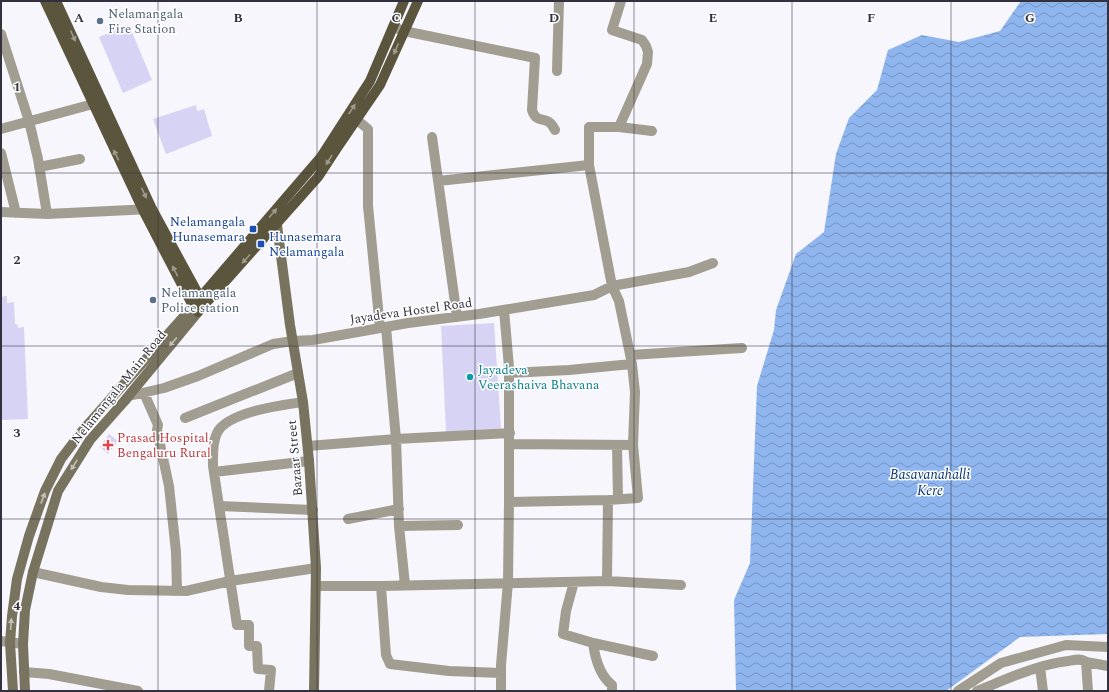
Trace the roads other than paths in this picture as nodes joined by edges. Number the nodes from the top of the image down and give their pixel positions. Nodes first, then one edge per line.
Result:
1 (45, 1) edge
2 (56, 1) edge
3 (404, 1) edge
4 (418, 1) edge
5 (559, 1) edge
6 (621, 1) edge
7 (62, 24) junction
8 (393, 28) junction
9 (404, 31) junction
10 (1, 34) edge
11 (557, 71) dead end
12 (93, 104) junction
13 (357, 120) junction
14 (28, 121) junction
15 (620, 127) junction
16 (1, 129) edge
17 (555, 130) dead end
18 (652, 131) dead end
19 (432, 137) dead end
20 (1, 153) edge
21 (80, 159) dead end
22 (589, 165) junction
23 (39, 167) junction
24 (438, 181) junction
25 (147, 209) junction
26 (1, 212) edge
27 (16, 213) junction
28 (47, 214) junction
29 (277, 225) junction
30 (713, 263) dead end
31 (612, 286) junction
32 (199, 305) junction
33 (504, 310) junction
34 (457, 317) junction
35 (383, 327) junction
36 (292, 341) junction
37 (742, 348) dead end
38 (631, 359) junction
39 (298, 373) junction
40 (509, 373) junction
41 (144, 393) junction
42 (303, 402) junction
43 (121, 405) junction
44 (185, 418) dead end
45 (510, 433) junction
46 (396, 439) junction
47 (510, 444) junction
48 (633, 444) junction
49 (617, 445) junction
50 (308, 446) junction
51 (309, 461) junction
52 (214, 472) junction
53 (613, 499) junction
54 (509, 502) junction
55 (219, 506) junction
56 (399, 509) junction
57 (313, 510) junction
58 (348, 519) dead end
59 (458, 525) dead end
60 (399, 526) junction
61 (316, 568) junction
62 (33, 572) junction
63 (230, 581) junction
64 (607, 581) junction
65 (508, 582) junction
66 (574, 582) junction
67 (405, 585) junction
68 (681, 585) dead end
69 (316, 586) junction
70 (381, 586) junction
71 (178, 591) junction
72 (6, 642) edge
73 (593, 643) junction
74 (23, 644) junction
75 (1108, 647) edge
76 (653, 656) dead end
77 (1086, 662) junction
78 (1108, 666) edge
79 (1040, 667) junction
80 (24, 672) junction
81 (501, 673) junction
82 (996, 687) edge
83 (12, 691) edge
84 (26, 691) edge
85 (138, 691) edge
86 (269, 691) edge
87 (314, 691) edge
88 (501, 691) edge
89 (612, 691) edge
90 (958, 691) edge
91 (977, 691) edge
92 (1043, 691) edge
93 (1088, 691) edge

1 - 7 main road
2 - 7 main road
3 - 8 main road
4 - 9 main road, Nelamangala Main Road
5 - 11 street
6 - 15 street
7 - 12 main road
7 -> 25 main road
8 - 9 street
32 -> 8 main road
9 -> 13 main road, Nelamangala Main Road
9 - 17 street
10 - 14 street
12 - 14 street
25 -> 12 main road
13 -> 29 main road, Nelamangala Main Road
13 - 35 street
14 - 16 street
14 - 23 street
15 - 18 street
15 - 22 street
19 - 24 street
20 - 27 street
21 - 23 street
22 - 24 street
22 - 31 street
23 - 28 street
24 - 34 street
25 - 28 street
25 - 32 main road
26 - 27 street
27 - 28 street
29 -> 32 main road, Nelamangala Main Road
29 - 36 main road, Bazaar Street
30 - 31 street, Jayadeva Hostel Road
31 - 33 street, Jayadeva Hostel Road
31 - 38 street
32 -> 43 main road, Nelamangala Main Road
72 -> 32 main road
33 - 34 street, Jayadeva Hostel Road
33 - 40 street
34 - 35 street, Jayadeva Hostel Road
35 - 36 street, Jayadeva Hostel Road
35 - 46 street
36 - 39 main road, Bazaar Street
36 - 41 street, Jayadeva Hostel Road
37 - 38 street
38 - 40 street
38 - 48 street
39 - 42 main road, Bazaar Street
39 - 44 street
40 - 45 street
41 - 43 street, Jayadeva Hostel Road
41 - 71 street
42 - 50 main road, Bazaar Street
42 - 52 street
43 -> 62 main road, Nelamangala Main Road
45 - 46 street
45 - 47 street
46 - 50 street
46 - 56 street
47 - 49 street
47 - 54 street
48 - 49 street
48 - 53 street
49 - 53 street
50 - 51 main road, Bazaar Street
51 - 52 street
51 - 57 main road, Bazaar Street
52 - 55 street
53 - 54 street
53 - 64 street
54 - 65 street
55 - 57 street
55 - 63 street
56 - 58 street
56 - 60 street
57 - 61 main road, Bazaar Street
59 - 60 street
60 - 67 street
61 - 63 street
61 - 69 main road, Bazaar Street
62 - 71 street
62 - 74 main road, Nelamangala Main Road
63 - 71 street
63 - 86 street
64 - 66 street
64 - 68 street
65 - 66 street
65 - 67 street
65 - 81 street
66 - 73 street
67 - 70 street
69 - 70 street
69 - 87 main road, Bazaar Street
70 - 81 street
72 - 74 street
72 - 83 main road
73 - 76 street
73 - 89 street
74 - 80 main road, Nelamangala Main Road
75 - 90 street
77 - 78 street
77 - 79 street
77 - 93 street
79 - 82 street
79 - 92 street
80 - 84 main road, Nelamangala Main Road
80 - 85 street
81 - 88 street
82 - 91 street

